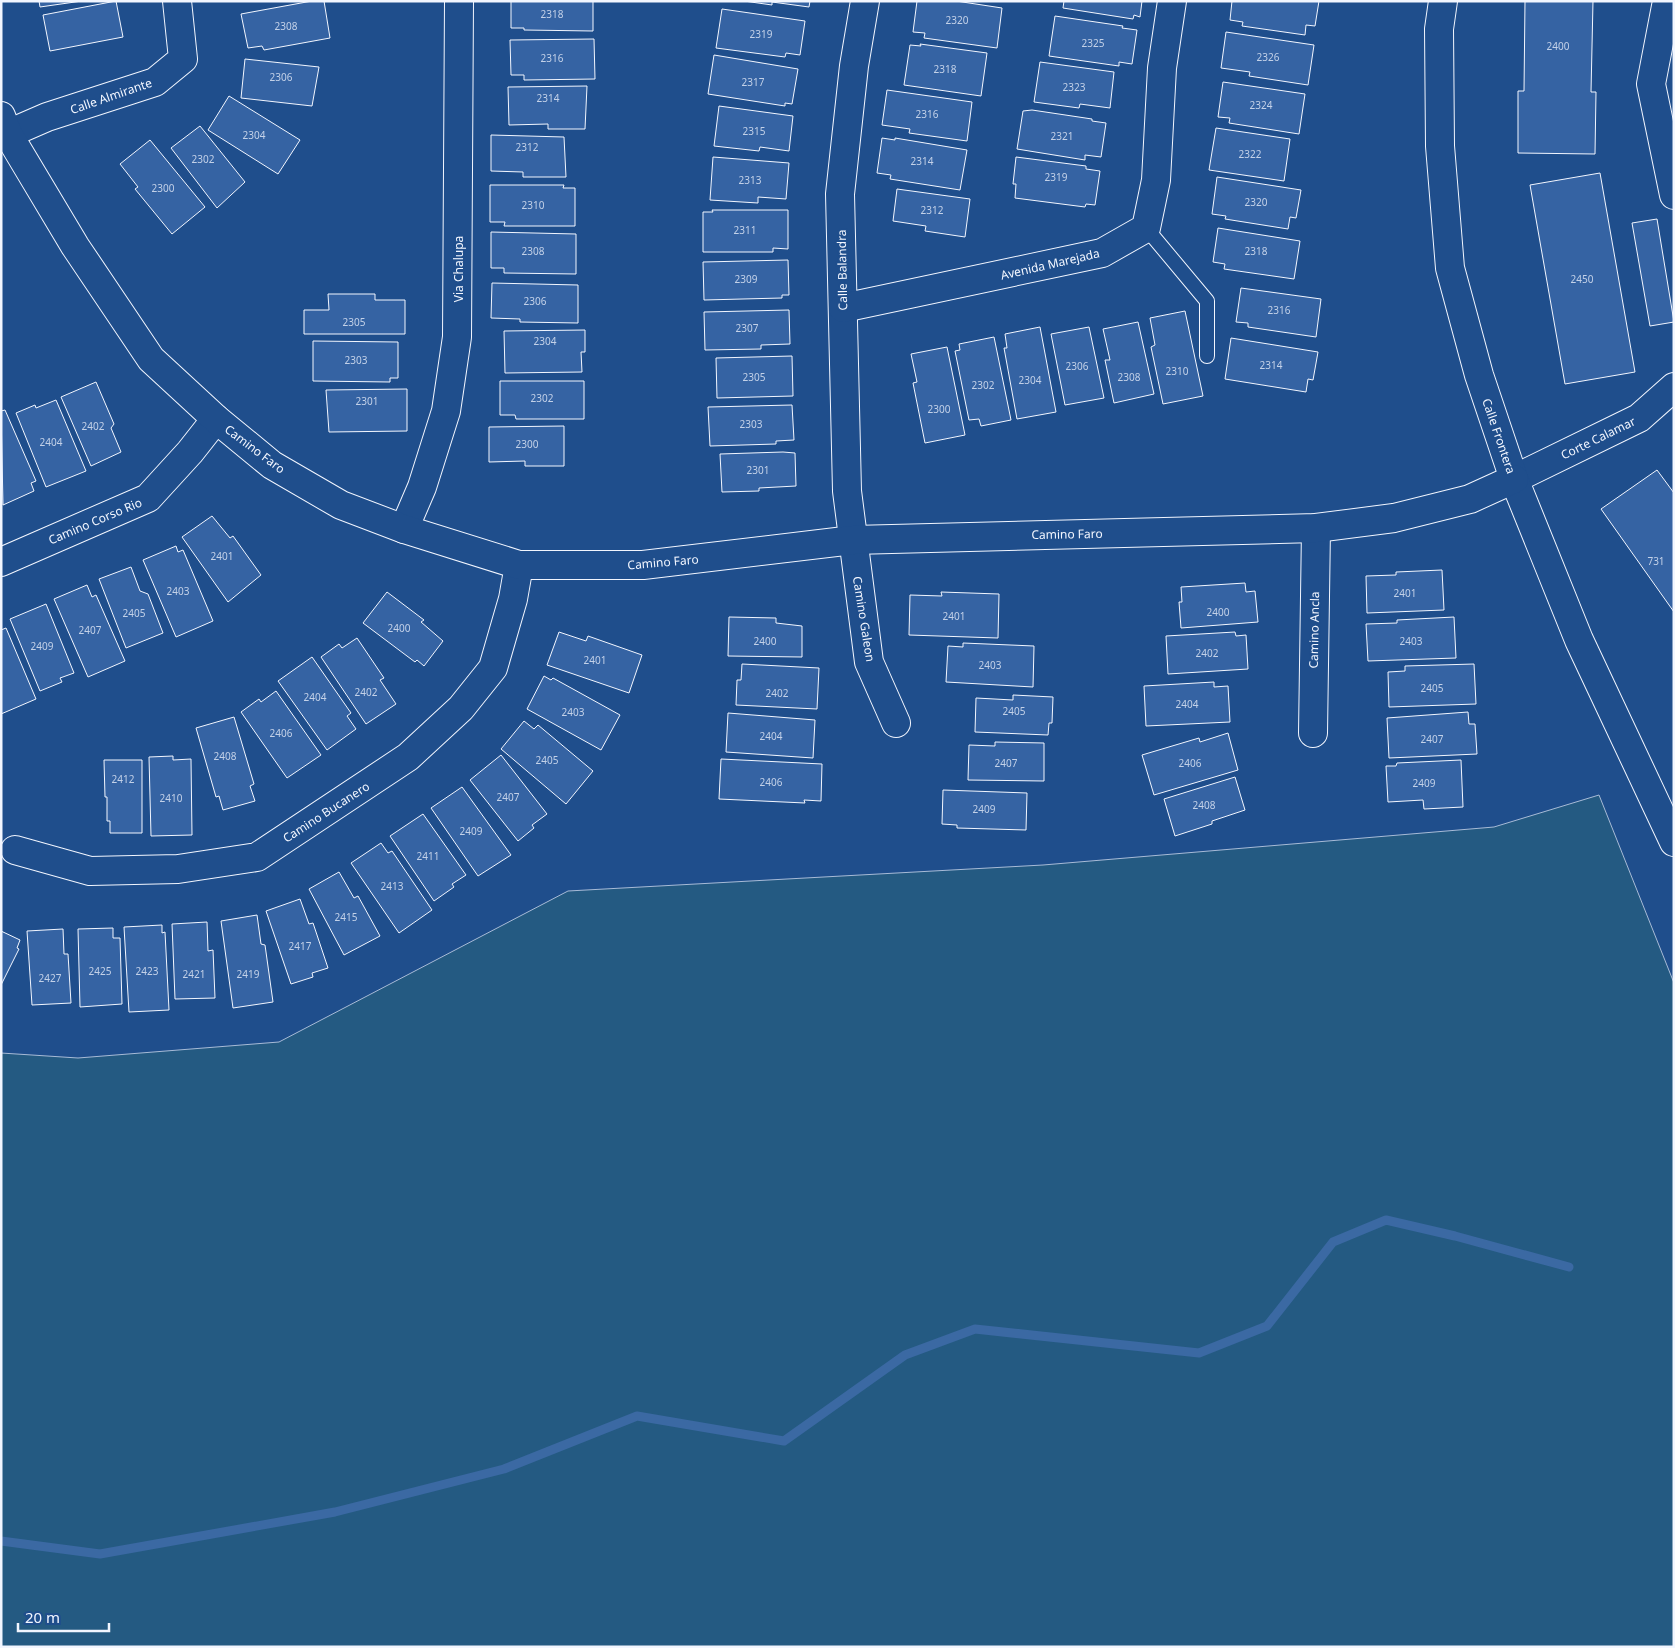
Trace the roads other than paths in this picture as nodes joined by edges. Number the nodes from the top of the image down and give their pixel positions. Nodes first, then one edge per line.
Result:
1 (177, 1) edge
2 (460, 1) edge
3 (865, 1) edge
4 (1172, 1) edge
5 (1443, 1) edge
6 (1667, 1) edge
7 (4, 129) edge
8 (1674, 195) edge
9 (1146, 228) junction
10 (843, 308) junction
11 (1207, 356) dead end
12 (1674, 387) edge
13 (216, 420) junction
14 (1514, 478) junction
15 (1316, 528) junction
16 (404, 529) junction
17 (852, 540) junction
18 (1, 562) edge
19 (519, 565) junction
20 (896, 723) dead end
21 (1313, 733) dead end
22 (1674, 842) edge
23 (15, 850) dead end

1 - 7 street, Calle Almirante
2 - 16 street, Via Chalupa
3 - 10 street, Calle Balandra
4 - 9 street
5 - 14 street, Calle Frontera
6 - 8 street
7 - 13 street, Camino Faro
9 - 10 street, Avenida Marejada
9 - 11 lane
10 - 17 street, Calle Balandra
12 - 14 street, Corte Calamar
13 - 16 street, Camino Faro
13 - 18 street, Camino Corso Rio
14 - 15 street, Camino Faro
14 - 22 street, Calle Frontera
15 - 17 street, Camino Faro
15 - 21 street, Camino Ancla
16 - 19 street, Camino Faro
17 - 19 street, Camino Faro
17 - 20 street, Camino Galeon
19 - 23 street, Camino Bucanero

